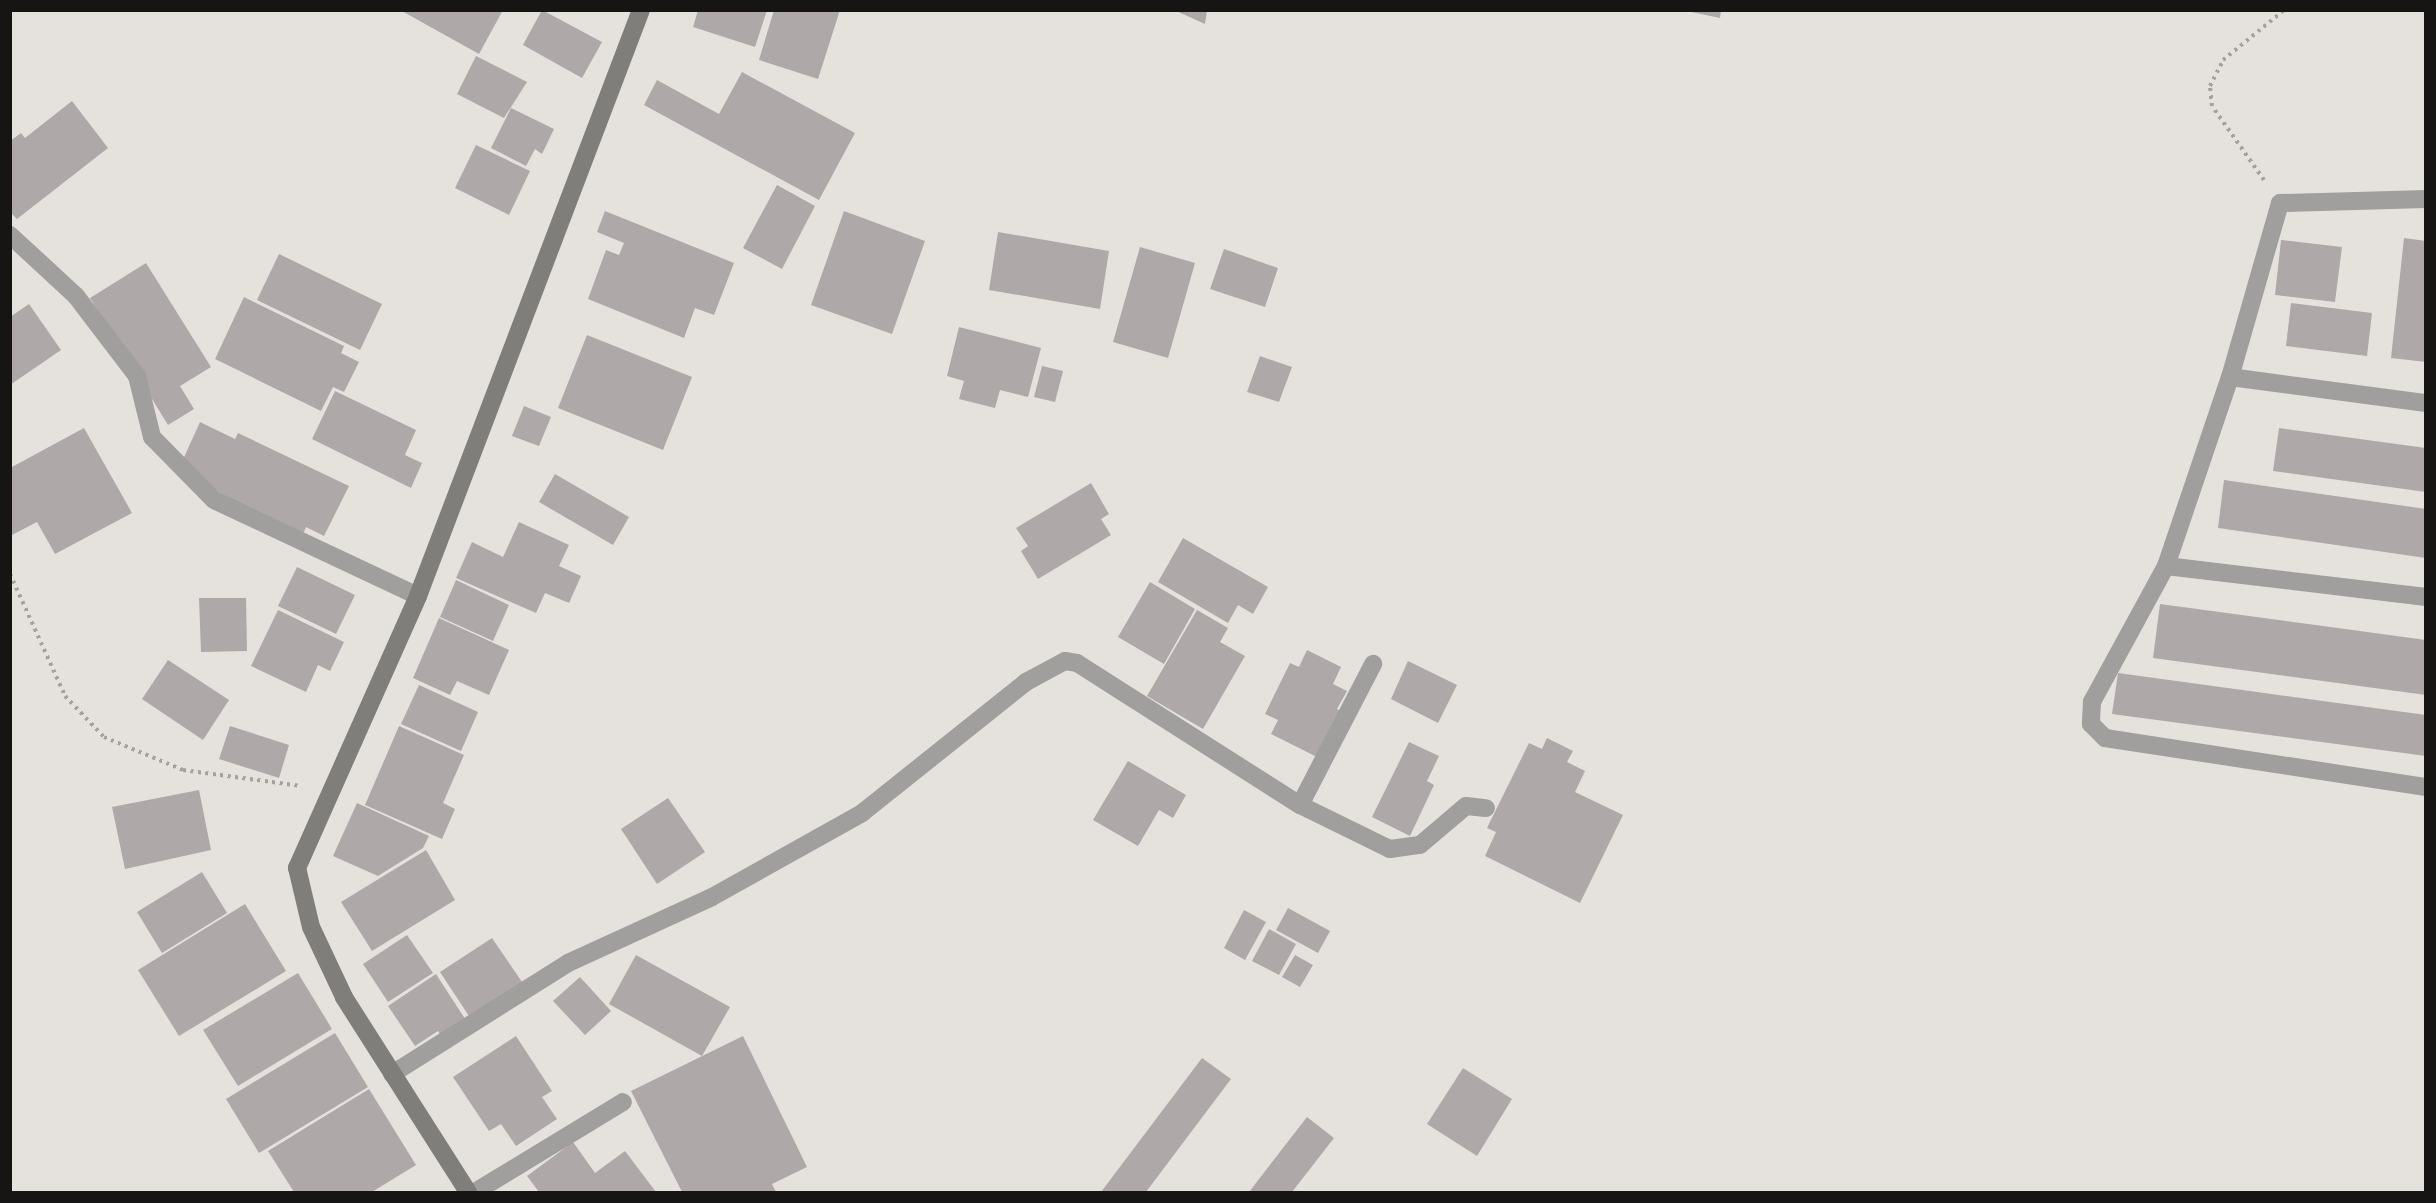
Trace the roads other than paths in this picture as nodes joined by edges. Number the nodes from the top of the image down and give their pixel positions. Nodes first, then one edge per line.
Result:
1 (641, 10) edge
2 (2426, 199) edge
3 (10, 235) edge
4 (2230, 377) junction
5 (2426, 403) edge
6 (2166, 566) junction
7 (418, 596) junction
8 (2426, 597) edge
9 (1373, 664) dead end
10 (2426, 786) edge
11 (1300, 805) junction
12 (1486, 808) dead end
13 (392, 1074) junction
14 (622, 1102) dead end
15 (468, 1192) edge
16 (476, 1192) edge

1 - 7 street
2 - 4 street
3 - 7 street
4 - 5 street
4 - 6 street
6 - 8 street
6 - 10 street
7 - 13 street
9 - 11 street
11 - 12 street
11 - 13 street
13 - 15 street
14 - 16 street

